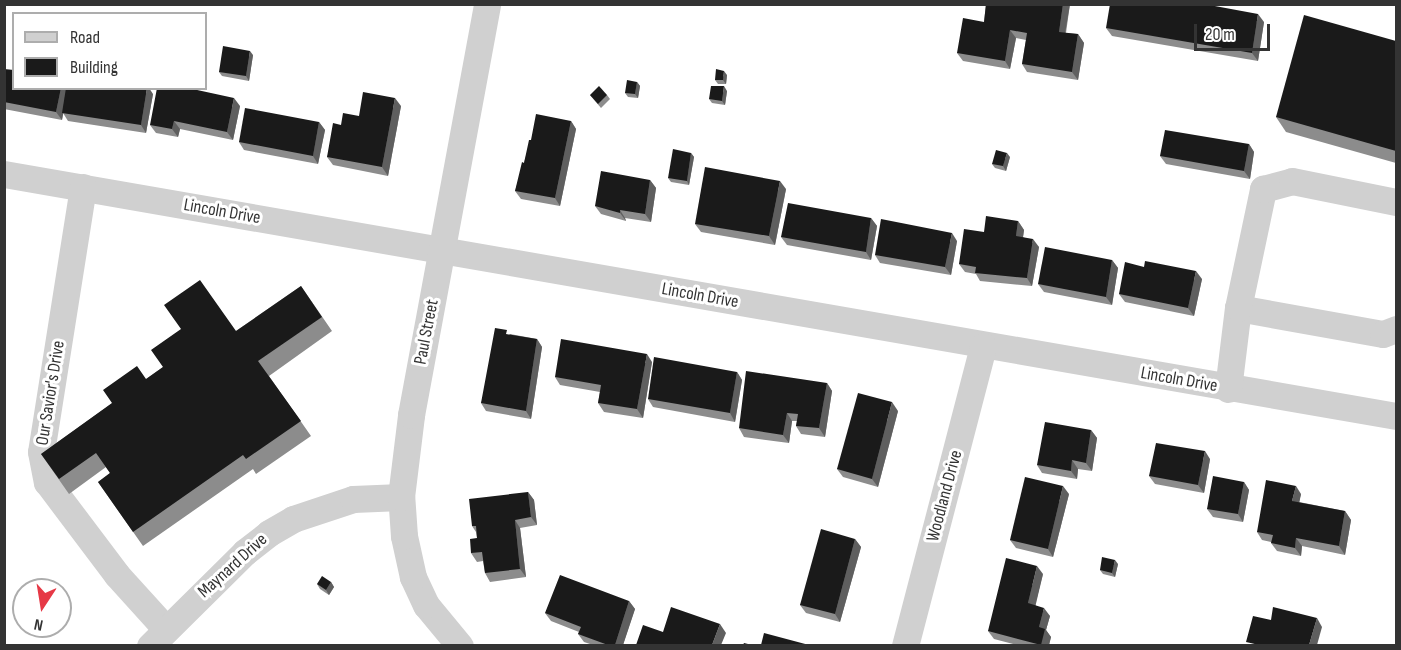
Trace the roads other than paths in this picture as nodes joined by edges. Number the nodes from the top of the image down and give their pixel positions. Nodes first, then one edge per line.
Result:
1 (487, 4) edge
2 (4, 174) edge
3 (83, 187) junction
4 (1396, 202) edge
5 (442, 251) junction
6 (1238, 308) junction
7 (1396, 329) edge
8 (982, 346) junction
9 (1227, 388) junction
10 (1396, 416) edge
11 (401, 497) junction
12 (158, 637) edge
13 (460, 645) edge
14 (905, 645) edge

1 - 5 street, Paul Street
2 - 3 street, Lincoln Drive
3 - 5 street, Lincoln Drive
3 - 12 street, Our Savior's Drive
4 - 6 street
5 - 8 street, Lincoln Drive
5 - 11 street, Paul Street
6 - 7 street
6 - 9 street
8 - 9 street, Lincoln Drive
8 - 14 street, Woodland Drive
9 - 10 street, Lincoln Drive
11 - 12 street, Maynard Drive
11 - 13 street, Paul Street

